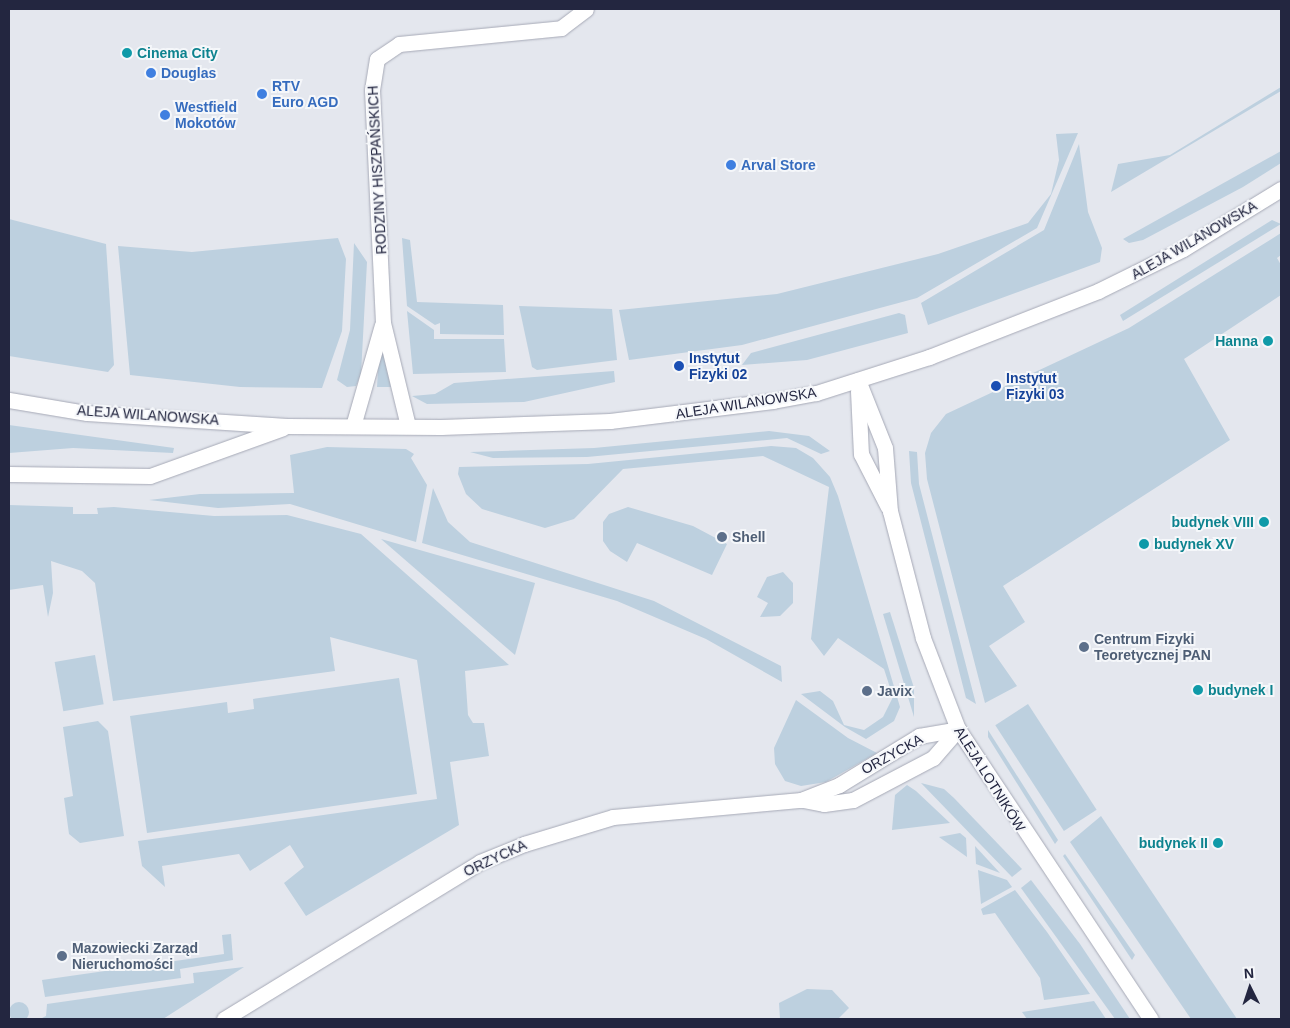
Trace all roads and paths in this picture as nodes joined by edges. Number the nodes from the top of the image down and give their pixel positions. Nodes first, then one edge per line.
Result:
1 (586, 9) edge
2 (1281, 189) edge
3 (382, 323) junction
4 (858, 380) junction
5 (9, 400) edge
6 (287, 426) junction
7 (353, 426) junction
8 (408, 426) junction
9 (9, 474) edge
10 (890, 511) junction
11 (958, 729) junction
12 (801, 800) junction
13 (224, 1019) edge
14 (1151, 1019) edge

1 - 3 street, RODZINY HISZPAŃSKICH
2 - 4 street, ALEJA WILANOWSKA
3 - 7 street, RODZINY HISZPAŃSKICH
3 - 8 street, RODZINY HISZPAŃSKICH
4 - 8 street, ALEJA WILANOWSKA
4 - 10 street, ALEJA LOTNIKÓW
4 - 10 street, ALEJA LOTNIKÓW
5 - 6 street, ALEJA WILANOWSKA
6 - 7 street, ALEJA WILANOWSKA
6 - 9 street, ALEJA WILANOWSKA
7 - 8 street, ALEJA WILANOWSKA
10 - 11 street, ALEJA LOTNIKÓW
11 - 12 street, ORZYCKA
11 - 12 street, ORZYCKA
11 - 14 street, ALEJA LOTNIKÓW
12 - 13 street, ORZYCKA

